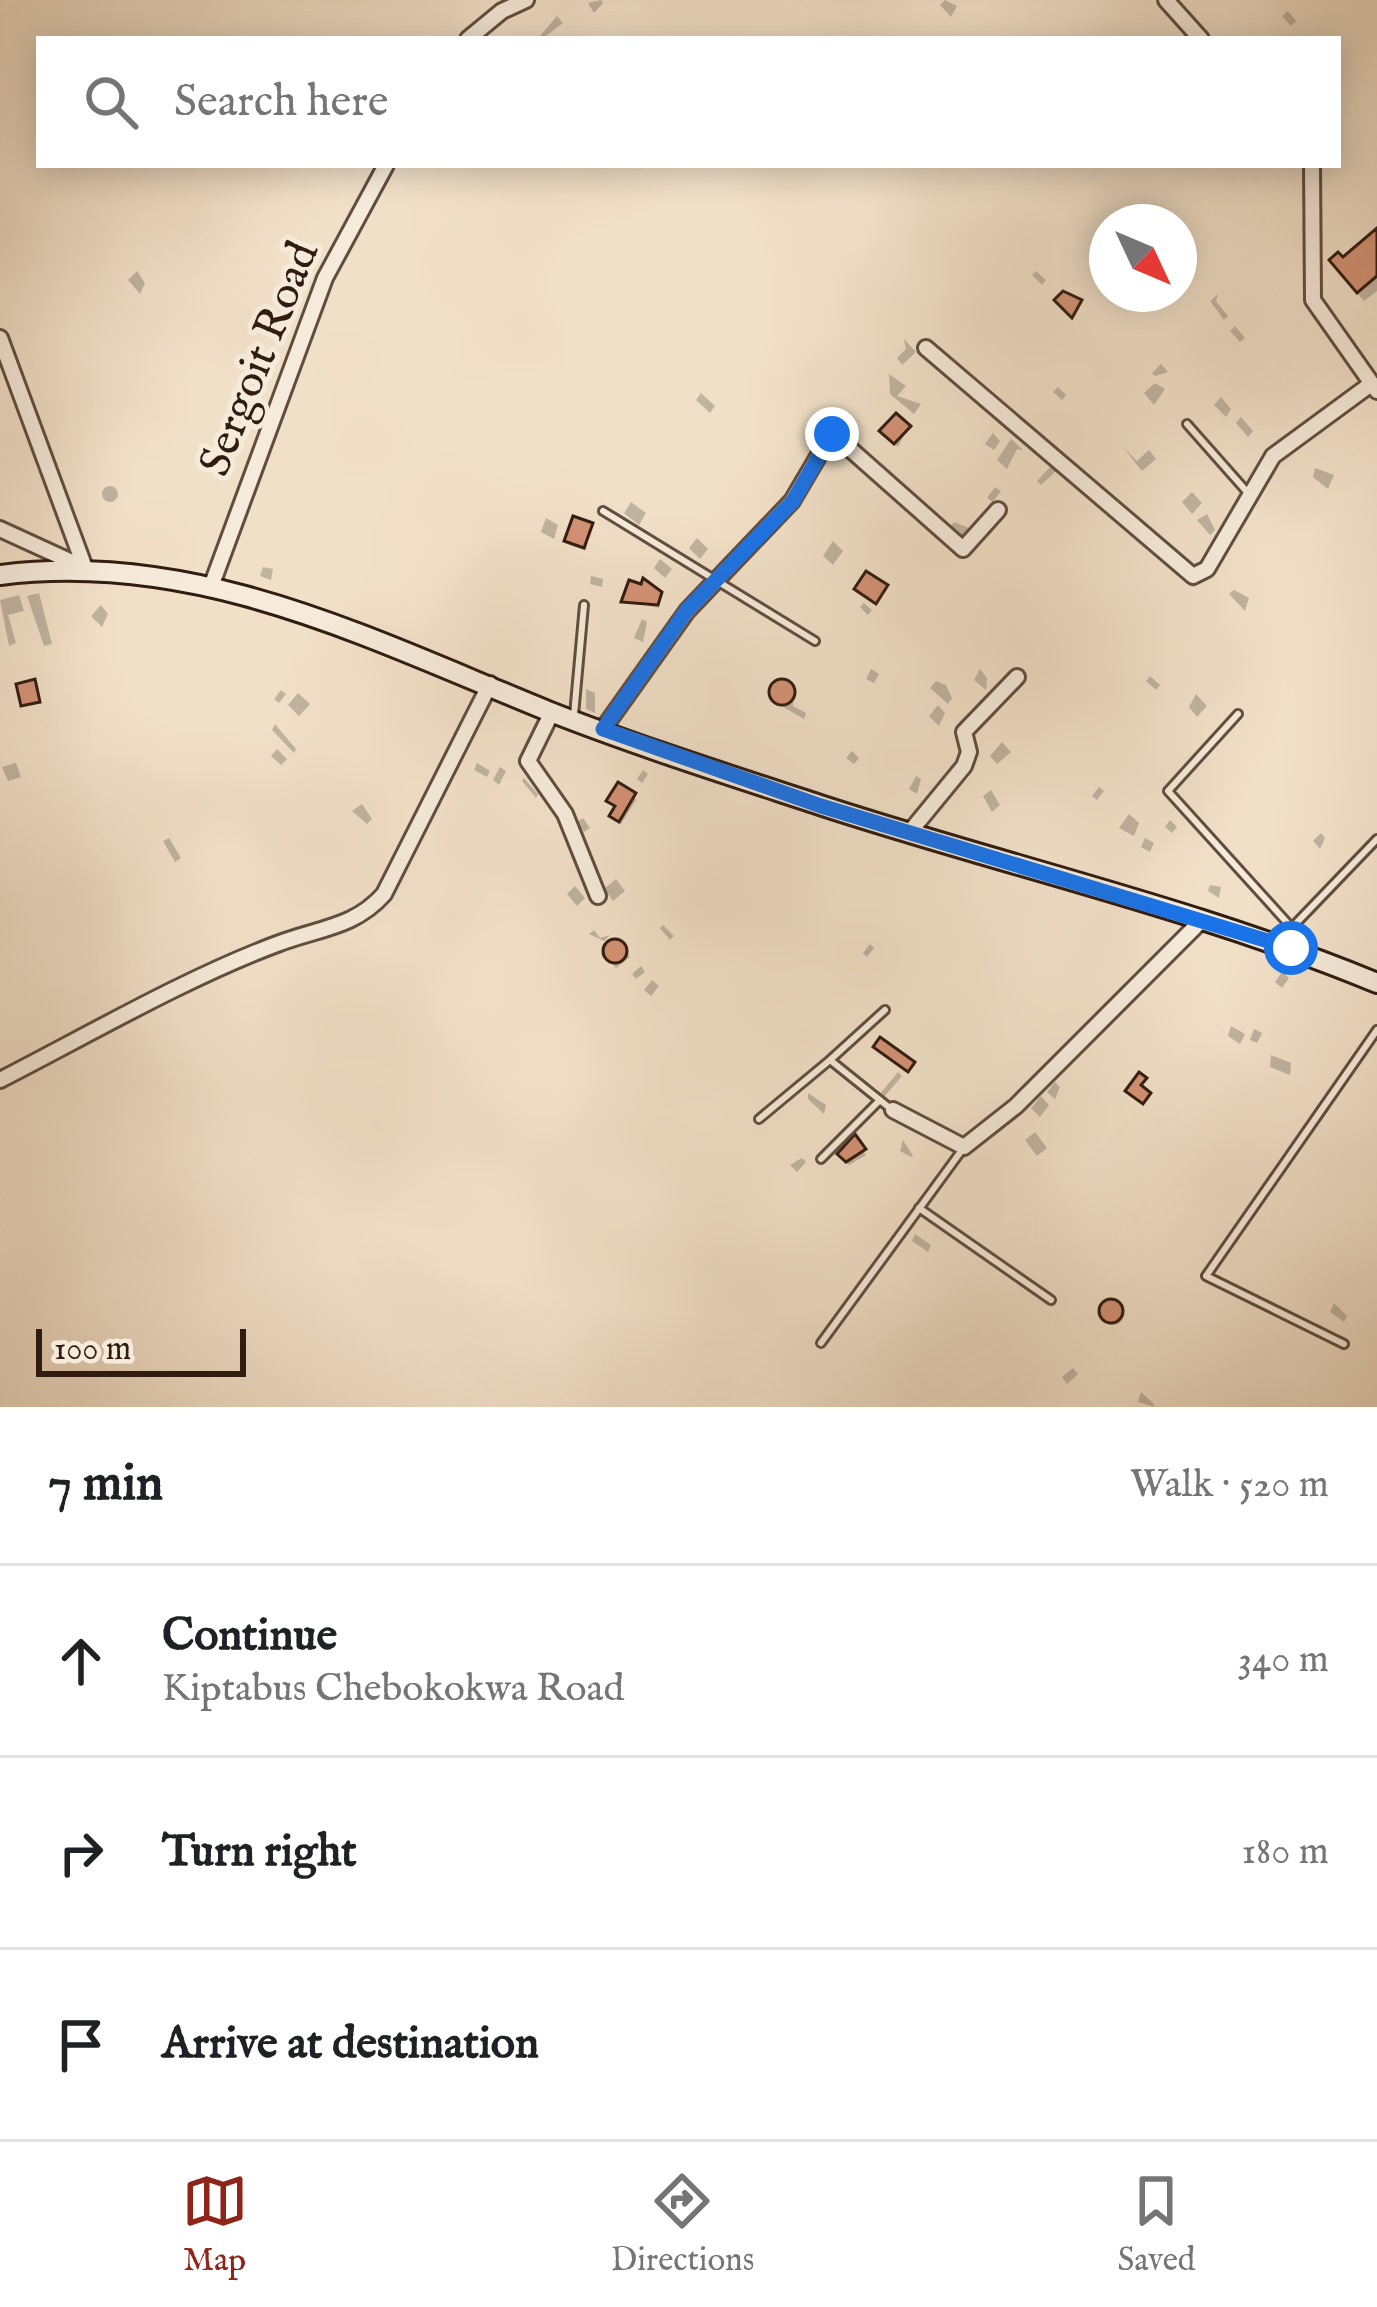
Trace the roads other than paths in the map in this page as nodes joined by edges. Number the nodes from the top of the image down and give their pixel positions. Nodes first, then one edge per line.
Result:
1 (526, 0) edge
2 (1166, 0) edge
3 (472, 36) edge
4 (1199, 36) edge
5 (384, 168) edge
6 (1312, 168) edge
7 (0, 338) edge
8 (926, 348) dead end
9 (1374, 388) edge
10 (1187, 424) dead end
11 (1251, 496) junction
12 (998, 510) dead end
13 (603, 511) dead end
14 (0, 529) edge
15 (85, 568) junction
16 (0, 575) edge
17 (715, 581) junction
18 (212, 584) junction
19 (584, 605) dead end
20 (815, 641) dead end
21 (1017, 677) dead end
22 (490, 684) junction
23 (552, 712) junction
24 (1238, 713) dead end
25 (573, 718) junction
26 (603, 729) junction
27 (909, 832) junction
28 (1377, 839) edge
29 (598, 896) dead end
30 (1201, 921) junction
31 (1292, 928) junction
32 (1277, 944) junction
33 (1377, 983) edge
34 (885, 1010) dead end
35 (1377, 1030) edge
36 (830, 1060) junction
37 (0, 1080) edge
38 (880, 1100) junction
39 (893, 1110) joint
40 (759, 1119) dead end
41 (964, 1147) junction
42 (821, 1159) dead end
43 (919, 1208) junction
44 (1051, 1300) dead end
45 (821, 1342) dead end
46 (1344, 1344) dead end

1 - 3 street
2 - 4 street
5 - 18 street, Sergoit Road
6 - 9 street
7 - 15 street
8 - 11 street
9 - 11 street
10 - 11 lane
12 - 17 street
13 - 17 lane
14 - 15 street
15 - 16 street
15 - 18 street
17 - 20 lane
17 - 26 street
18 - 22 street
19 - 25 lane
21 - 27 street
22 - 23 street
22 - 37 street
23 - 25 street
23 - 29 street
24 - 31 lane
25 - 26 street
26 - 27 street
27 - 30 street
28 - 31 lane
30 - 32 street
30 - 41 street
31 - 32 lane
32 - 33 street
34 - 36 lane
35 - 46 lane
36 - 38 lane
36 - 40 lane
38 - 39 lane
38 - 42 lane
39 - 41 street
41 - 43 lane
43 - 44 lane
43 - 45 lane

